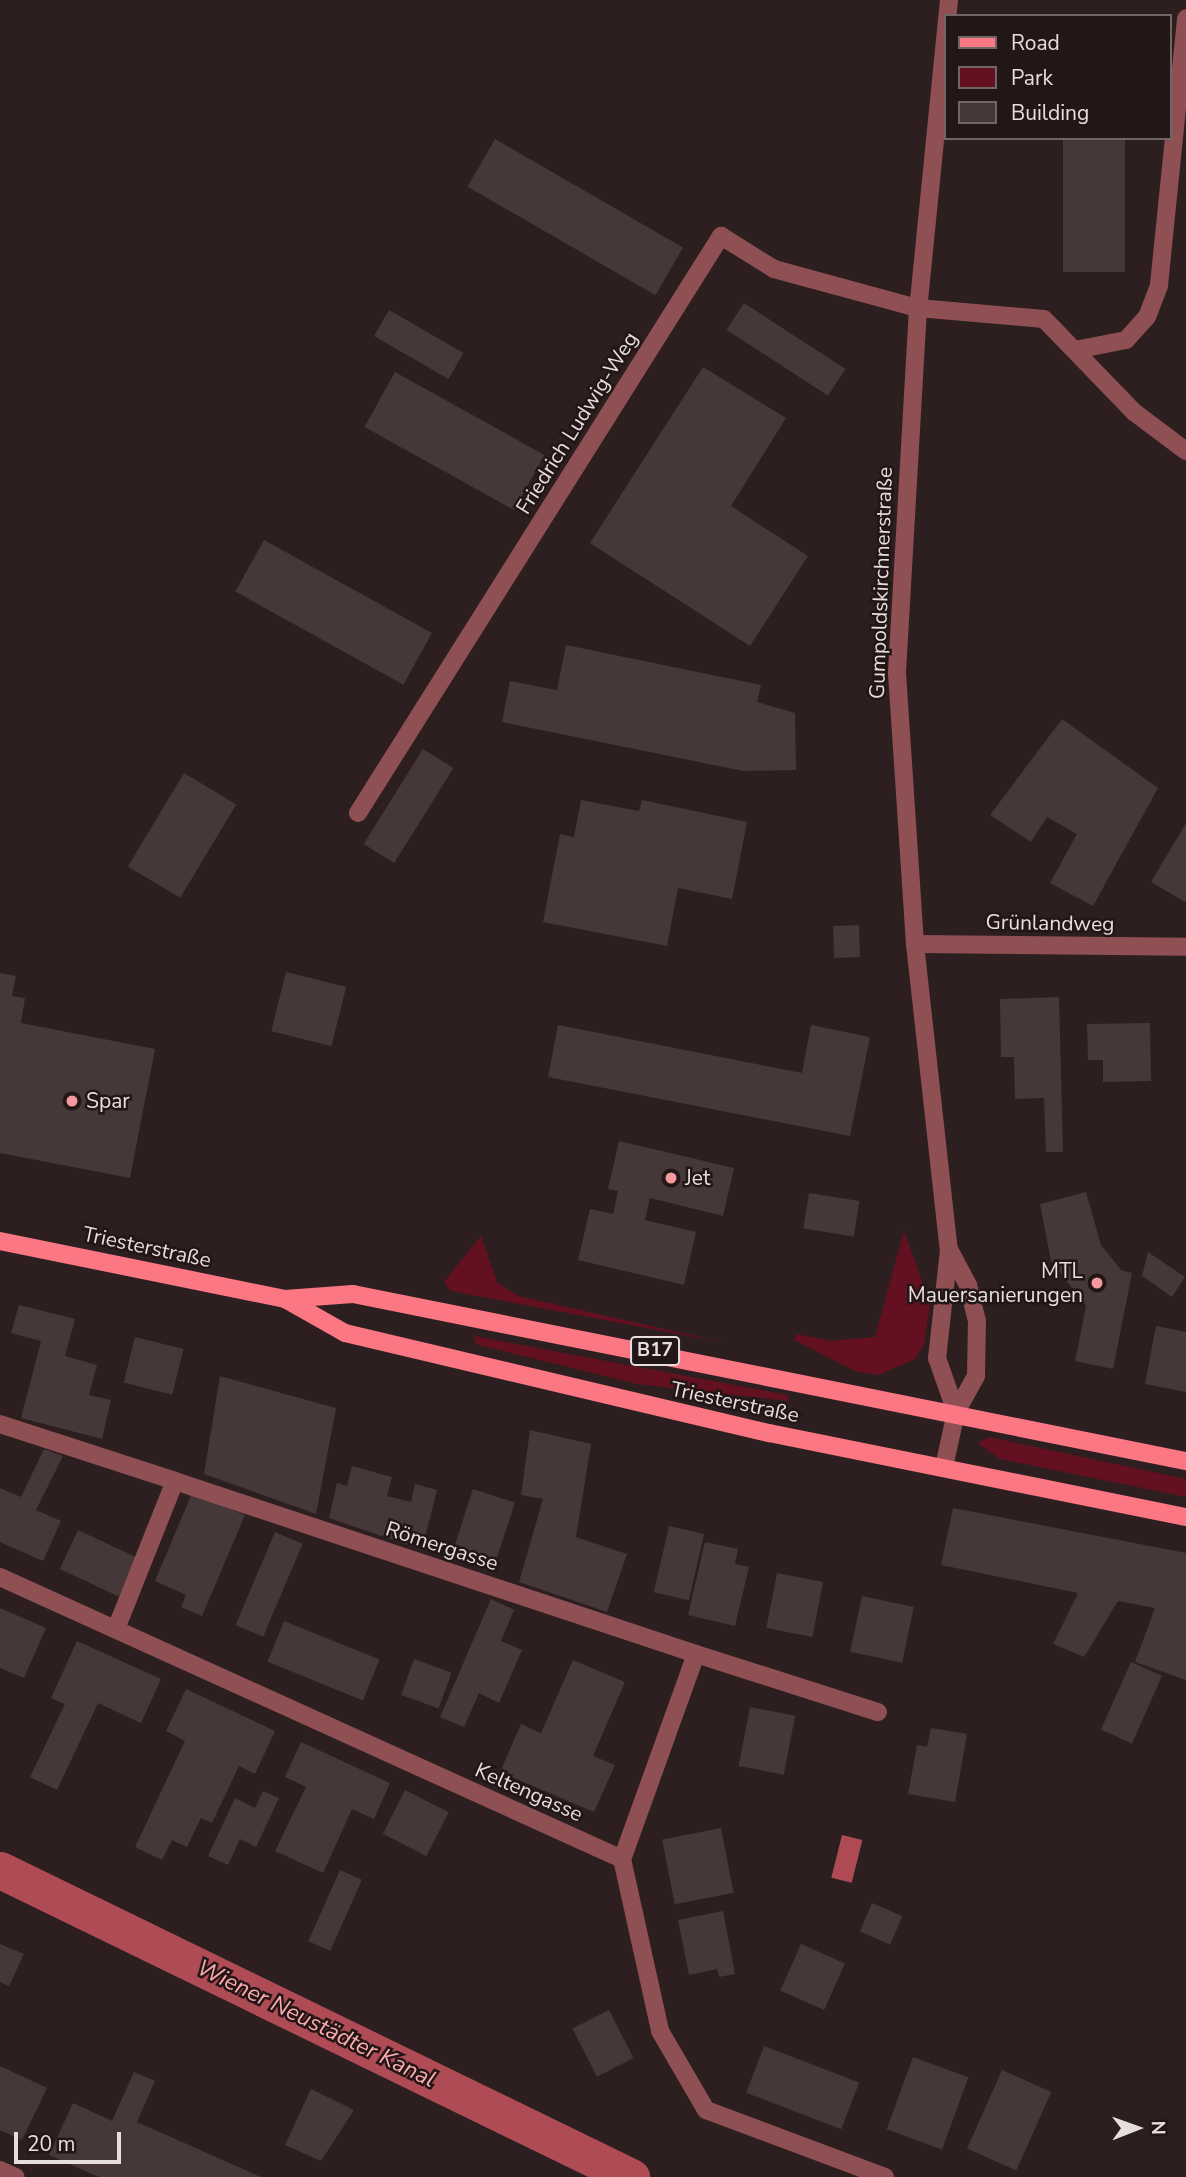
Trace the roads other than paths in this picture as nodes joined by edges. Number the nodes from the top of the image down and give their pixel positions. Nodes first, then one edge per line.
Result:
1 (1186, 18) edge
2 (944, 50) edge
3 (1180, 117) edge
4 (918, 308) junction
5 (1074, 350) junction
6 (1186, 451) edge
7 (358, 813) dead end
8 (915, 944) junction
9 (1186, 947) edge
10 (0, 1241) edge
11 (949, 1251) junction
12 (285, 1299) junction
13 (956, 1412) junction
14 (0, 1424) edge
15 (1186, 1461) edge
16 (944, 1467) junction
17 (175, 1481) junction
18 (1186, 1517) edge
19 (0, 1577) edge
20 (116, 1629) junction
21 (696, 1654) junction
22 (878, 1712) dead end
23 (622, 1859) junction
24 (0, 2170) edge
25 (16, 2177) edge
26 (885, 2177) edge

1 - 3 street
2 - 4 street, Gumpoldskirchnerstraße
3 - 5 street
4 - 5 street
4 - 7 street, Friedrich Ludwig-Weg
4 - 8 street, Gumpoldskirchnerstraße
5 - 6 street
8 - 9 street, Grünlandweg
8 - 11 street, Gumpoldskirchnerstraße
10 - 12 main road, Triesterstraße / B17
11 - 13 street, Gumpoldskirchnerstraße
11 - 13 street, Gumpoldskirchnerstraße
12 - 13 main road, Triesterstraße / B17
12 - 16 main road, Triesterstraße / B17
13 - 15 main road, Triesterstraße / B17
13 - 16 street, Gumpoldskirchnerstraße
14 - 17 street, Römergasse
16 - 18 main road, Triesterstraße / B17
17 - 20 street
17 - 21 street, Römergasse
19 - 20 street, Keltengasse
20 - 23 street, Keltengasse
21 - 22 street, Römergasse
21 - 23 street
23 - 26 street
24 - 25 street

